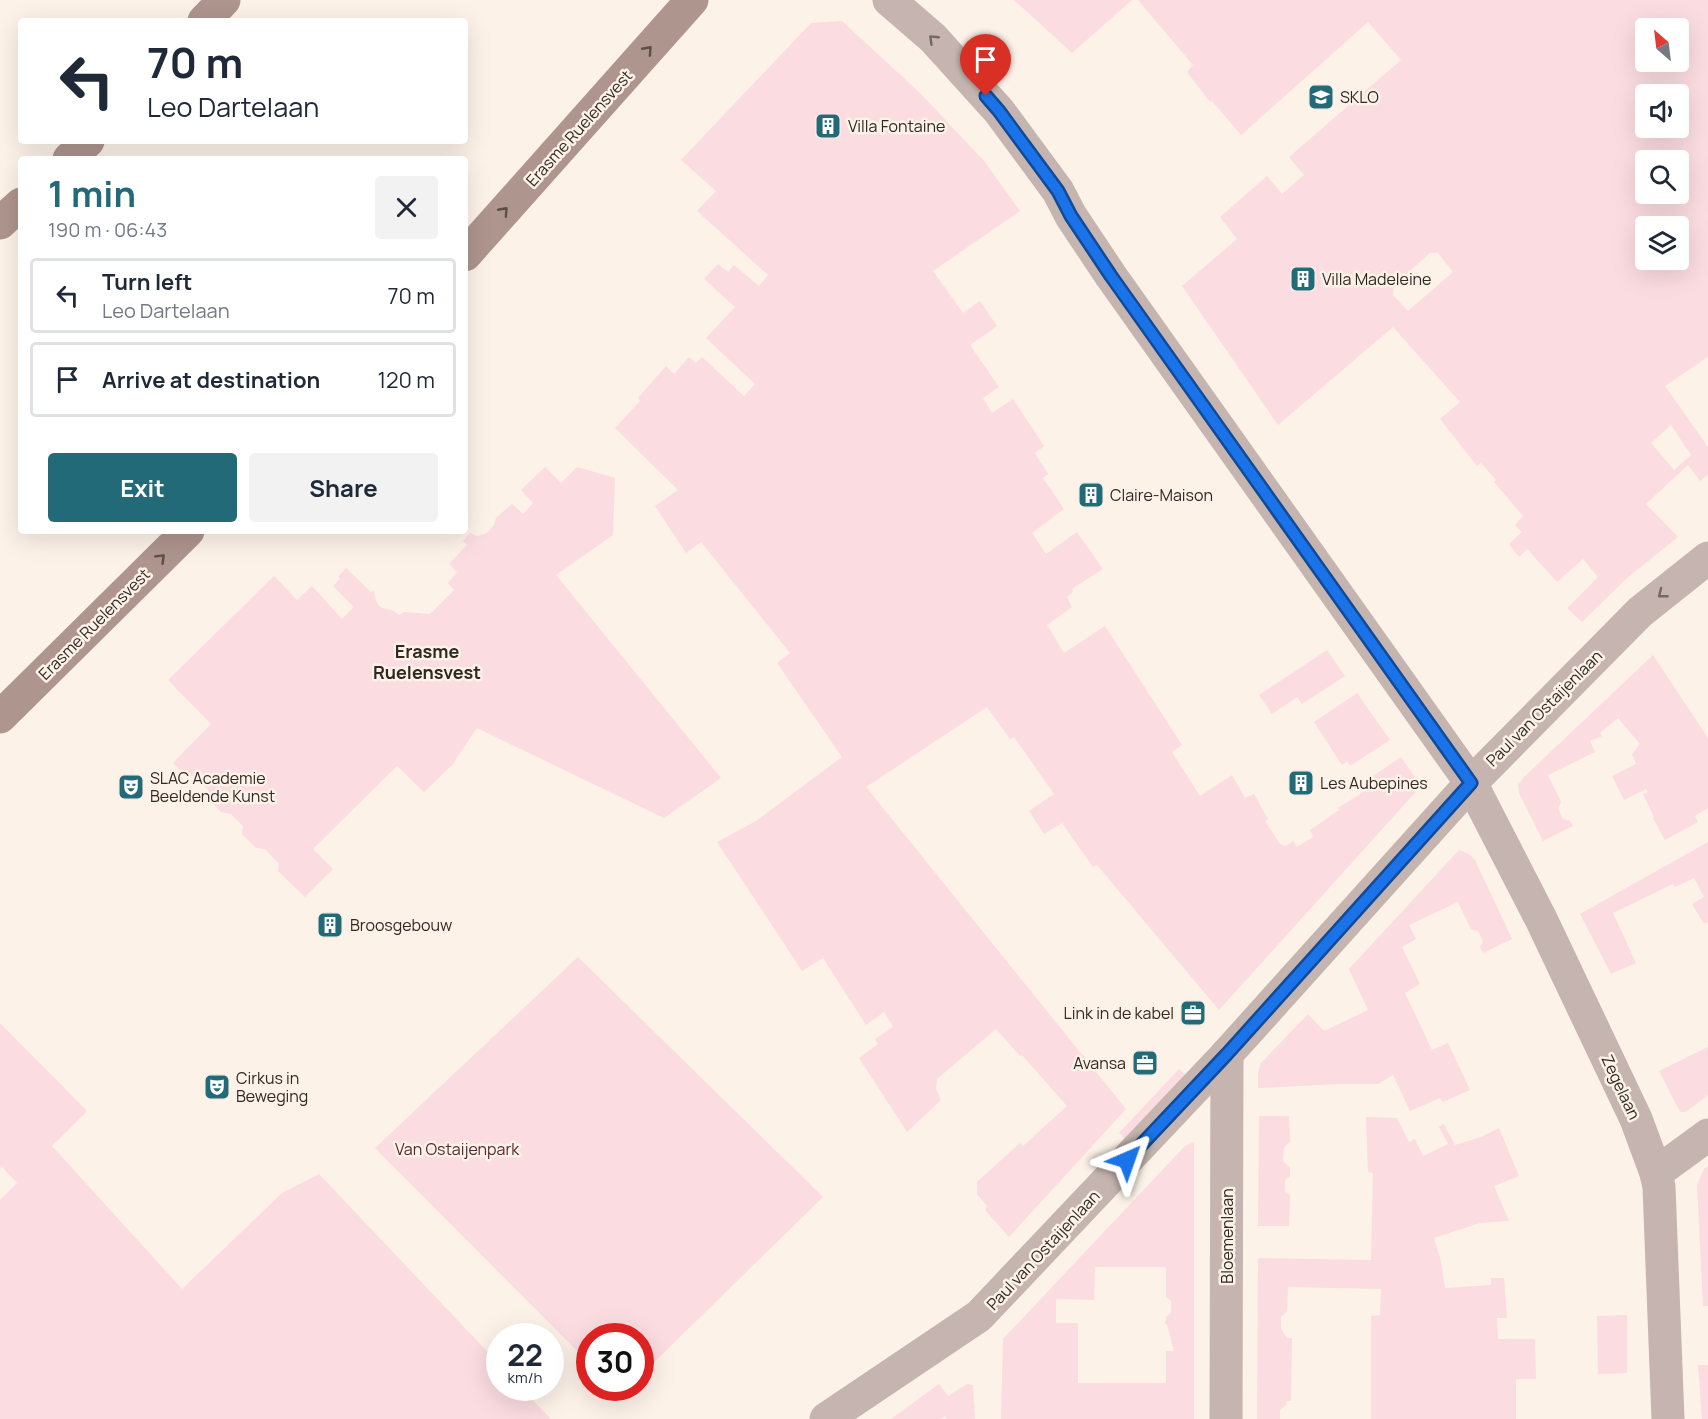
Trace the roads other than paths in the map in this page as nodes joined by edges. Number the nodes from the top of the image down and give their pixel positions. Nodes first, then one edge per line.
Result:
1 (224, 0) edge
2 (692, 0) edge
3 (889, 0) edge
4 (207, 18) edge
5 (85, 144) edge
6 (72, 156) edge
7 (18, 207) edge
8 (0, 223) edge
9 (468, 252) edge
10 (185, 534) edge
11 (1708, 558) edge
12 (0, 717) edge
13 (1471, 783) junction
14 (1227, 1054) junction
15 (1708, 1135) edge
16 (1656, 1173) junction
17 (826, 1419) edge
18 (1226, 1419) edge
19 (1668, 1419) edge

1 - 4 main road
9 -> 2 main road, Erasme Ruelensvest
13 -> 3 street, Zegelaan
5 - 6 main road
7 - 8 main road
12 -> 10 main road, Erasme Ruelensvest
11 -> 13 street, Paul van Ostaijenlaan
13 - 14 street, Paul van Ostaijenlaan
13 - 16 street, Zegelaan
14 - 17 street, Paul van Ostaijenlaan
14 - 18 street, Bloemenlaan
15 - 16 street
16 - 19 street, Zegelaan

